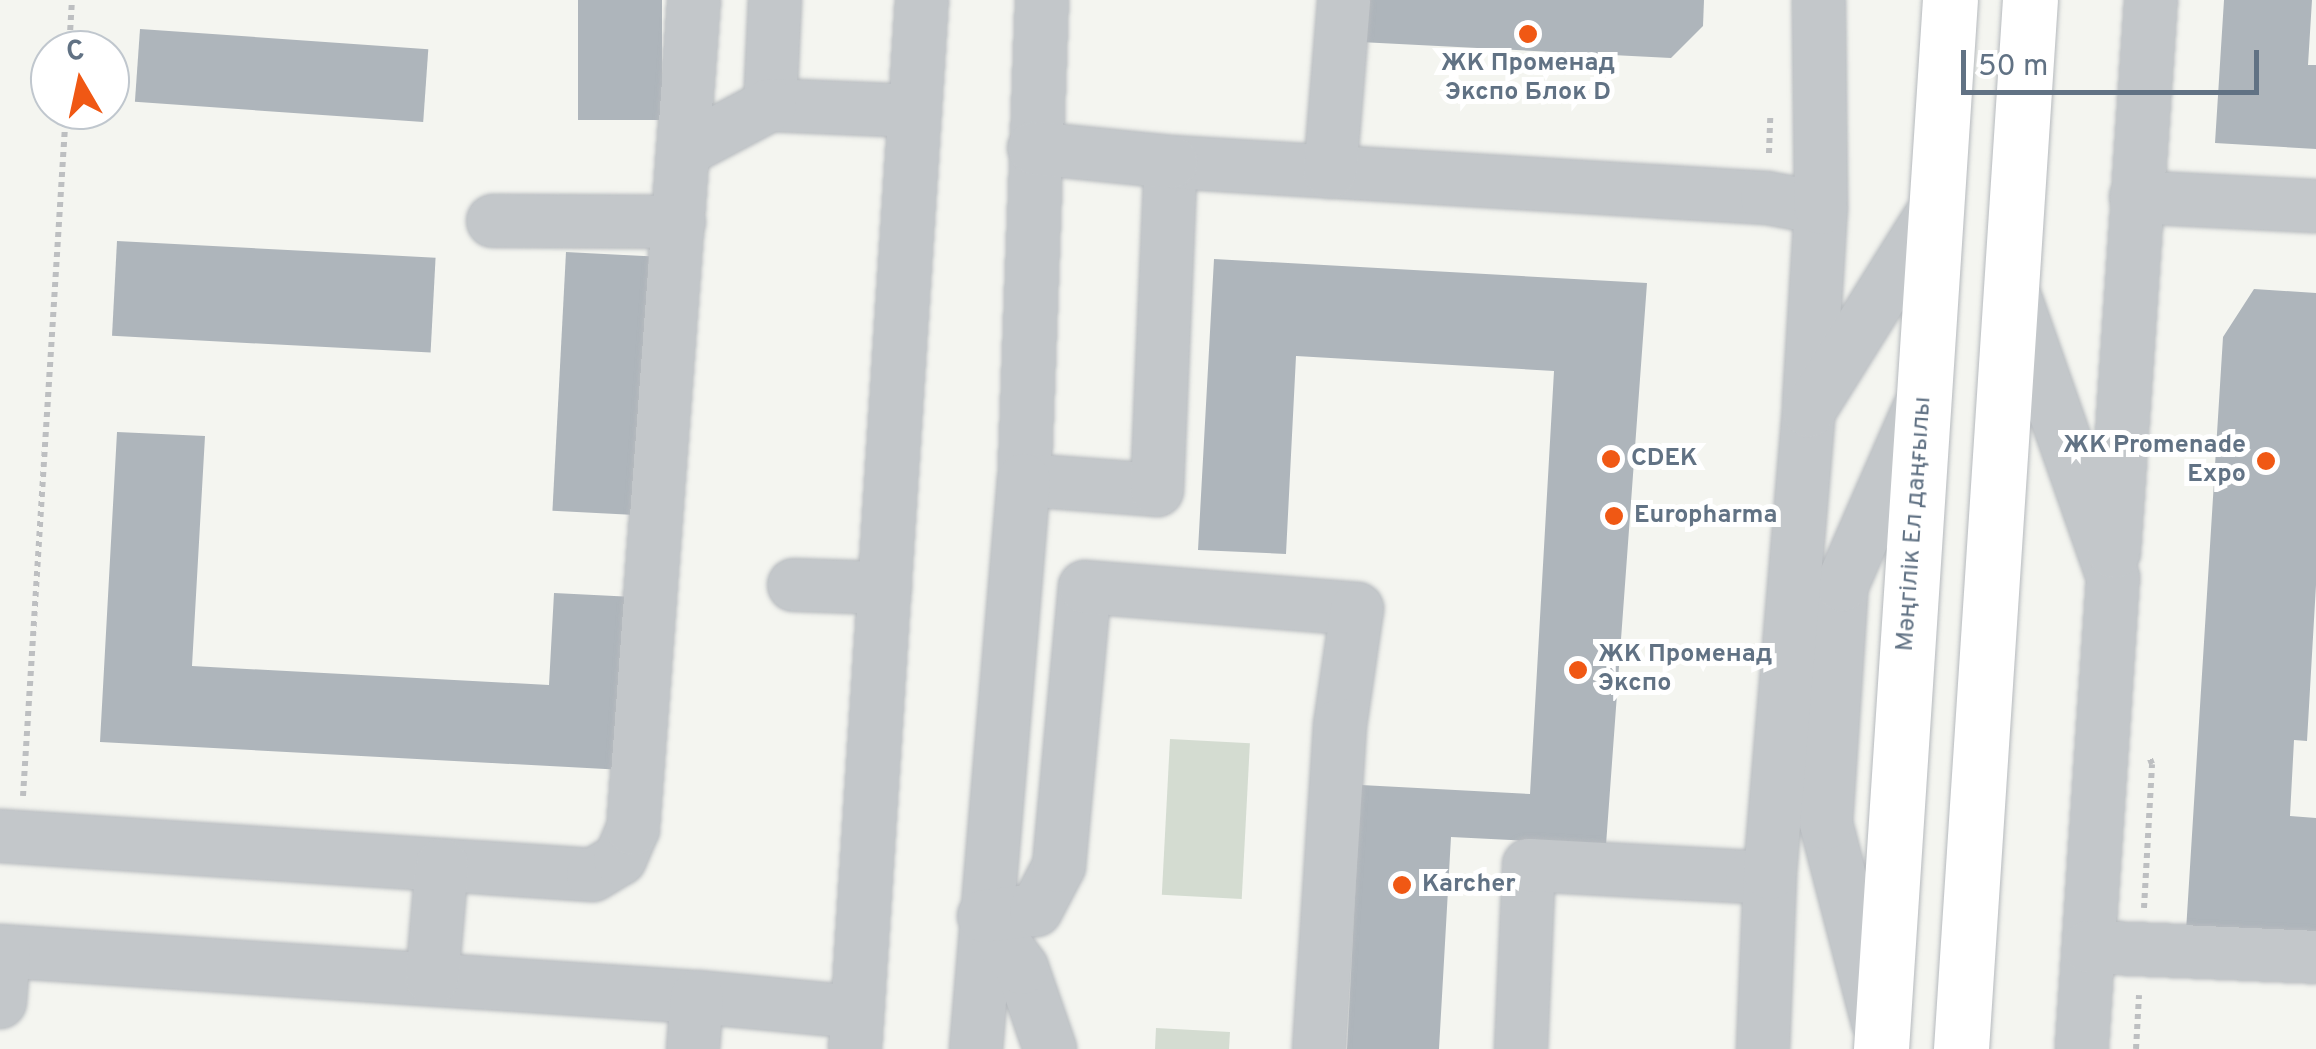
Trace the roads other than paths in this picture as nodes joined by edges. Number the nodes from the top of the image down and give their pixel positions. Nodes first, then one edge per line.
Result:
1 (694, 0) edge
2 (775, 0) edge
3 (922, 0) edge
4 (1042, 0) edge
5 (1344, 0) edge
6 (1818, 0) edge
7 (1950, 0) edge
8 (2030, 0) edge
9 (2151, 0) edge
10 (770, 105) junction
11 (915, 111) junction
12 (1034, 148) junction
13 (685, 150) junction
14 (1171, 162) junction
15 (1330, 172) junction
16 (2136, 197) junction
17 (1936, 206) junction
18 (2316, 206) edge
19 (1821, 208) junction
20 (493, 221) dead end
21 (679, 222) junction
22 (2011, 287) junction
23 (2125, 366) junction
24 (2042, 377) junction
25 (1809, 411) junction
26 (1024, 480) junction
27 (2113, 578) junction
28 (794, 586) dead end
29 (886, 588) junction
30 (10, 837) edge
31 (442, 865) junction
32 (1770, 873) junction
33 (984, 916) junction
34 (2089, 947) junction
35 (2316, 957) edge
36 (1, 968) edge
37 (432, 979) junction
38 (697, 997) junction
39 (856, 1031) edge
40 (1881, 1043) edge
41 (693, 1049) edge
42 (976, 1049) edge
43 (1050, 1049) edge
44 (1319, 1049) edge
45 (1522, 1049) edge
46 (1762, 1049) edge
47 (1961, 1049) edge
48 (2082, 1049) edge

1 - 13 street
2 - 10 street
3 - 11 street
4 - 12 street
5 - 15 street
6 - 19 street
7 - 17 main road, Мәңгілік Ел даңғылы
8 - 22 main road
9 - 16 street
10 - 11 street
10 - 13 street
11 - 29 street
12 - 14 street
12 - 26 street
13 - 21 street
14 - 15 street
14 - 26 street
15 - 19 street
16 - 18 street
16 - 23 street
17 - 25 street
17 - 40 main road, Мәңгілік Ел даңғылы
19 - 25 street
20 - 21 street
21 - 31 street
22 - 24 street
22 - 47 main road
23 - 24 street
23 - 27 street
24 - 27 street
25 - 32 street
26 - 33 street
27 - 34 street
28 - 29 street
29 - 39 street
30 - 31 street
31 - 37 street
32 - 45 street
32 - 46 street
33 - 42 street
33 - 43 street
33 - 44 street
34 - 35 street
34 - 48 street
36 - 37 street
37 - 38 street
38 - 39 street
38 - 41 street

